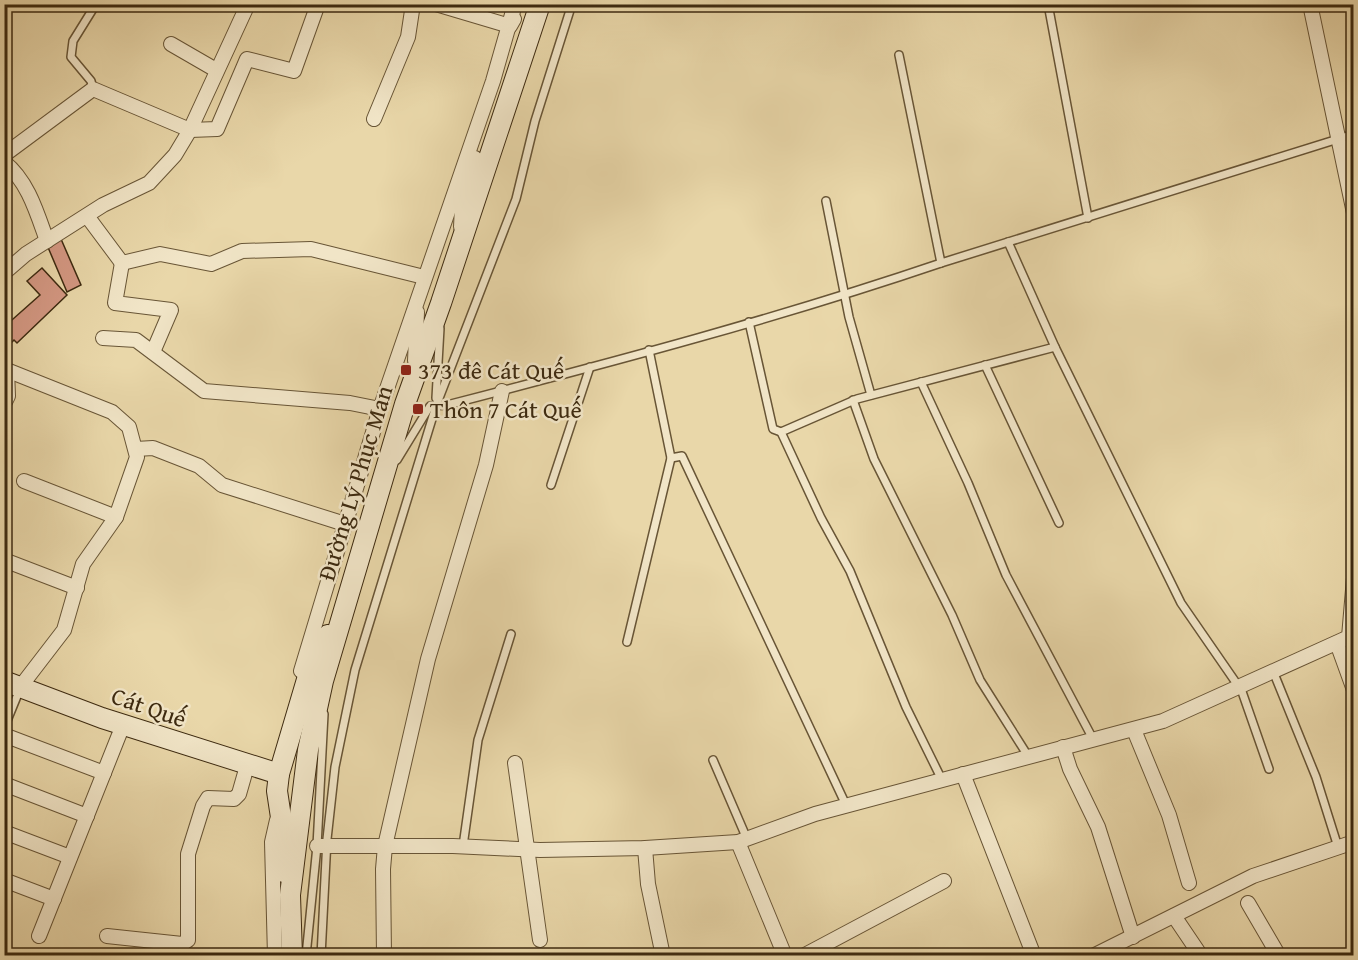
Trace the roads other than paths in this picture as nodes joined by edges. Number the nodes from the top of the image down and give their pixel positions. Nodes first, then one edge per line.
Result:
1 (96, 4) edge
2 (248, 4) edge
3 (318, 4) edge
4 (413, 4) edge
5 (436, 4) edge
6 (515, 4) edge
7 (572, 4) edge
8 (1048, 4) edge
9 (1310, 4) edge
10 (537, 8) edge
11 (510, 26) junction
12 (506, 40) junction
13 (171, 44) dead end
14 (899, 55) dead end
15 (216, 70) junction
16 (93, 89) junction
17 (374, 119) dead end
18 (190, 130) junction
19 (1353, 135) edge
20 (1338, 139) junction
21 (6, 164) edge
22 (826, 201) dead end
23 (1353, 213) edge
24 (87, 216) junction
25 (1089, 218) junction
26 (47, 241) junction
27 (460, 242) junction
28 (1008, 242) junction
29 (123, 263) junction
30 (941, 263) junction
31 (4, 273) edge
32 (424, 277) junction
33 (845, 295) junction
34 (417, 297) junction
35 (441, 303) junction
36 (749, 322) junction
37 (103, 338) dead end
38 (1055, 347) junction
39 (649, 350) junction
40 (153, 352) junction
41 (985, 365) junction
42 (590, 368) junction
43 (6, 369) edge
44 (415, 375) junction
45 (921, 382) junction
46 (501, 391) junction
47 (871, 395) junction
48 (853, 400) junction
49 (4, 404) edge
50 (436, 406) junction
51 (380, 409) junction
52 (781, 432) junction
53 (136, 449) junction
54 (671, 458) junction
55 (24, 481) dead end
56 (551, 485) dead end
57 (380, 487) junction
58 (116, 517) junction
59 (1059, 523) dead end
60 (345, 524) junction
61 (4, 560) edge
62 (1353, 578) edge
63 (77, 588) junction
64 (338, 624) junction
65 (511, 633) dead end
66 (627, 642) dead end
67 (1337, 642) junction
68 (1273, 671) junction
69 (323, 681) junction
70 (13, 684) edge
71 (1239, 686) junction
72 (1353, 690) edge
73 (123, 725) junction
74 (4, 728) edge
75 (1134, 730) junction
76 (4, 735) edge
77 (1093, 739) junction
78 (1063, 747) junction
79 (1029, 756) junction
80 (713, 760) dead end
81 (515, 763) dead end
82 (247, 766) junction
83 (1269, 769) dead end
84 (104, 773) junction
85 (279, 774) junction
86 (963, 774) junction
87 (942, 780) junction
88 (4, 784) edge
89 (847, 806) junction
90 (279, 811) junction
91 (87, 816) junction
92 (4, 832) edge
93 (742, 840) junction
94 (1353, 842) edge
95 (322, 846) junction
96 (385, 846) junction
97 (463, 846) junction
98 (1338, 847) junction
99 (645, 848) junction
100 (525, 849) junction
101 (70, 857) junction
102 (4, 880) edge
103 (944, 881) dead end
104 (1189, 883) dead end
105 (290, 895) junction
106 (54, 899) junction
107 (1248, 903) dead end
108 (1174, 916) junction
109 (39, 936) dead end
110 (107, 936) dead end
111 (1133, 937) junction
112 (540, 940) dead end
113 (275, 956) edge
114 (292, 956) edge
115 (306, 956) edge
116 (321, 956) edge
117 (384, 956) edge
118 (663, 956) edge
119 (785, 956) edge
120 (803, 956) edge
121 (1035, 956) edge
122 (1093, 956) edge
123 (1201, 956) edge
124 (1279, 956) edge

1 - 16 lane
2 - 15 street
3 - 18 street
4 - 17 street
5 - 11 street
6 - 11 street
7 - 50 lane
8 - 25 lane
9 - 20 street
10 - 11 street
10 - 27 main road, Đường Lý Phục Man
11 - 12 street
12 - 27 street
12 - 32 street
13 - 15 street
14 - 30 lane
15 - 18 street
16 - 18 street
16 - 21 street
18 - 24 street
19 - 20 lane
20 - 23 street
20 - 25 lane
21 - 26 street
22 - 33 lane
24 - 26 street
24 - 29 street
25 - 28 lane
26 - 31 street
27 - 35 main road, Đường Lý Phục Man
28 - 30 lane
28 - 38 lane
29 - 32 street
29 - 40 street
30 - 33 lane
32 - 34 street
33 - 36 lane
33 - 47 lane
34 - 44 street
34 - 51 street
35 - 44 main road, Đường Lý Phục Man
35 - 50 lane
36 - 39 lane
36 - 52 lane
37 - 40 street
38 - 41 lane
38 - 71 lane
39 - 42 lane
39 - 54 lane
40 - 51 street
41 - 45 lane
41 - 59 lane
42 - 46 lane
42 - 56 lane
43 - 49 street
43 - 53 street
44 - 57 main road, Đường Lý Phục Man
45 - 47 lane
45 - 77 lane
46 - 50 lane
46 - 96 street
47 - 48 lane
48 - 52 lane
48 - 79 lane
50 - 57 lane
50 - 95 lane
51 - 60 street
52 - 87 lane
53 - 58 street
53 - 60 street
54 - 66 lane
54 - 89 lane
55 - 58 street
57 - 64 main road, Đường Lý Phục Man
58 - 63 street
60 - 85 street
61 - 63 street
62 - 67 street
63 - 70 street
64 - 69 main road, Đường Lý Phục Man
64 - 85 main road
65 - 97 lane
67 - 68 street
67 - 72 street
68 - 71 street
68 - 98 lane
69 - 95 lane
69 - 105 main road, Đường Lý Phục Man
70 - 73 main road, Cát Quế
70 - 74 lane
71 - 75 street
71 - 83 lane
73 - 82 main road, Cát Quế
73 - 84 street
75 - 77 street
75 - 104 street
76 - 84 street
77 - 78 street
78 - 79 street
78 - 111 street
79 - 86 street
80 - 93 lane
81 - 100 street
82 - 85 main road, Cát Quế
82 - 110 street
84 - 91 street
85 - 90 main road
86 - 87 street
86 - 121 street
87 - 89 street
88 - 91 street
89 - 93 street
90 - 105 main road
90 - 113 street
91 - 101 street
92 - 101 street
93 - 99 street
93 - 119 street
94 - 98 street
95 - 96 street
95 - 115 lane
95 - 116 lane
96 - 97 street
96 - 117 street
97 - 100 street
98 - 108 street
99 - 100 street
99 - 118 street
100 - 112 street
101 - 106 street
102 - 106 street
103 - 120 street
105 - 114 main road, Đường Lý Phục Man
106 - 109 street
107 - 124 street
108 - 111 street
108 - 123 street
111 - 122 street

